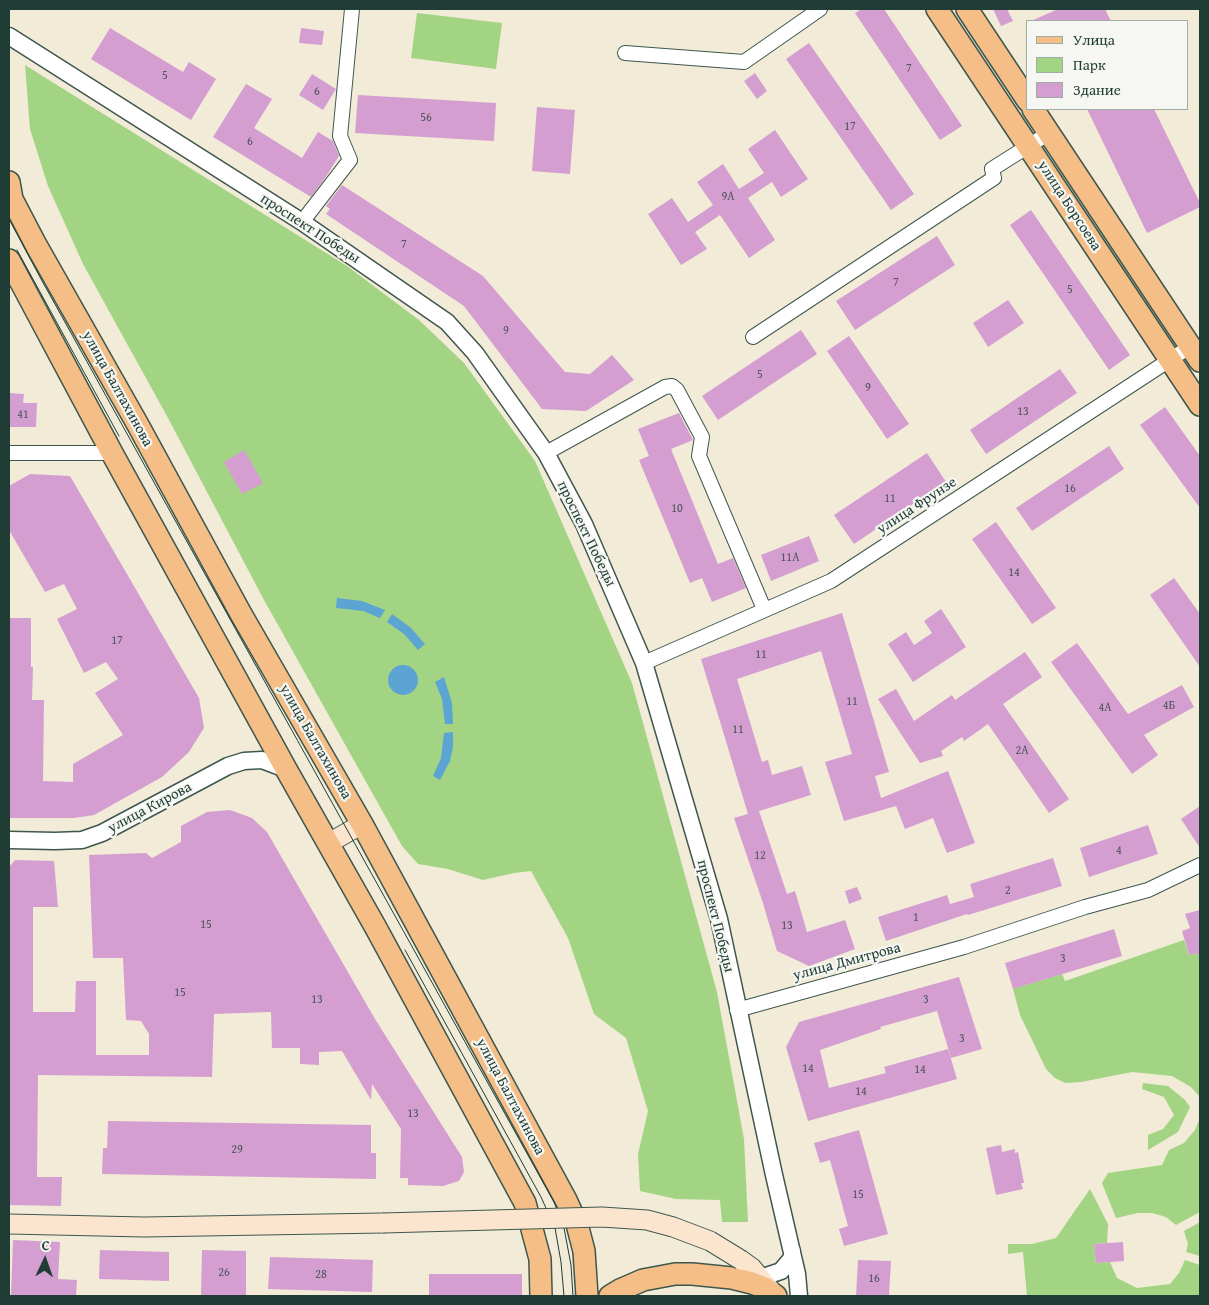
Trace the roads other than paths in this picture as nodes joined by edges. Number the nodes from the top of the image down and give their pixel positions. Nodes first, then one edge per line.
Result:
1 (352, 9) edge
2 (820, 9) edge
3 (937, 9) edge
4 (967, 9) edge
5 (9, 36) edge
6 (625, 53) dead end
7 (1026, 98) edge
8 (1034, 110) edge
9 (1049, 132) junction
10 (1029, 146) junction
11 (11, 191) edge
12 (302, 222) junction
13 (9, 260) edge
14 (753, 337) dead end
15 (1195, 353) edge
16 (1170, 360) junction
17 (1200, 405) edge
18 (9, 453) edge
19 (112, 453) junction
20 (546, 453) junction
21 (764, 609) junction
22 (644, 663) junction
23 (286, 769) junction
24 (362, 824) junction
25 (9, 840) edge
26 (328, 843) junction
27 (1200, 865) edge
28 (737, 1010) junction
29 (9, 1224) edge
30 (792, 1250) junction
31 (759, 1278) edge
32 (542, 1296) edge
33 (586, 1296) edge
34 (610, 1296) edge
35 (799, 1296) edge

1 - 12 street
2 - 6 street
3 - 10 main road, улица Борсоева
4 - 7 main road
5 - 12 street, проспект Победы
8 - 9 main road, улица Борсоева
9 - 10 street
9 - 15 main road, улица Борсоева
10 - 14 street
10 - 16 main road, улица Борсоева
11 - 24 main road, улица Балтахинова
12 - 20 street, проспект Победы
13 - 19 main road
15 - 16 street, улица Фрунзе
16 - 17 main road, улица Борсоева
16 - 21 street, улица Фрунзе
18 - 19 street
19 - 23 main road
20 - 21 street
20 - 22 street, проспект Победы
21 - 22 street, улица Фрунзе
22 - 28 street, проспект Победы
23 - 25 street, улица Кирова
23 - 26 main road
24 - 26 main road
24 - 33 main road, улица Балтахинова
26 - 32 main road
27 - 28 street, улица Дмитрова
28 - 30 street, проспект Победы
29 - 31 main road, bridge
30 - 31 street
30 - 35 street, проспект Победы
31 - 34 main road

